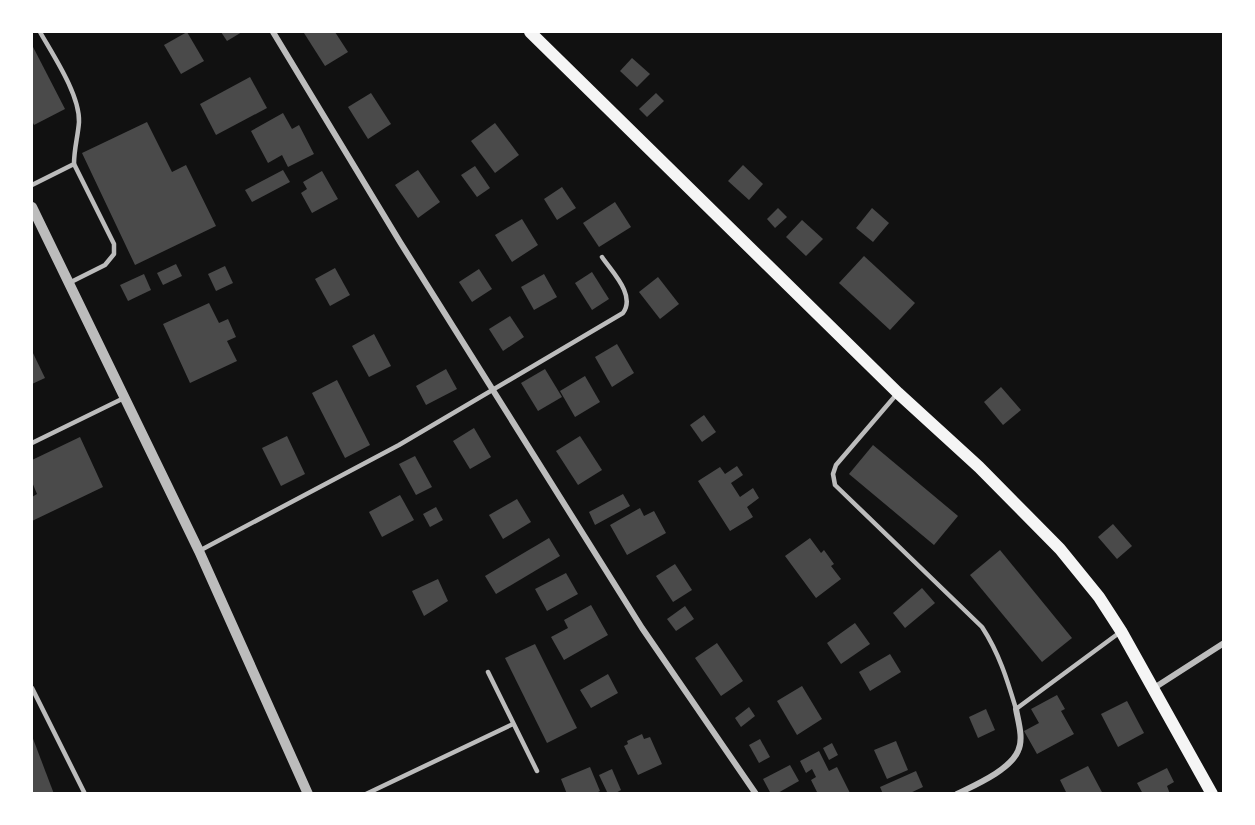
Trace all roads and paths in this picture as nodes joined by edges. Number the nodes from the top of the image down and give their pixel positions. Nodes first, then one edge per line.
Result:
1 (40, 32) edge
2 (273, 32) edge
3 (530, 32) edge
4 (74, 164) junction
5 (32, 185) edge
6 (32, 207) edge
7 (602, 257) dead end
8 (68, 283) junction
9 (492, 390) junction
10 (898, 393) junction
11 (124, 398) junction
12 (32, 443) edge
13 (199, 551) junction
14 (1121, 631) junction
15 (1224, 643) edge
16 (488, 672) dead end
17 (32, 688) edge
18 (1153, 689) junction
19 (1016, 708) junction
20 (513, 724) junction
21 (537, 771) dead end
22 (85, 794) edge
23 (308, 794) edge
24 (366, 794) edge
25 (756, 794) edge
26 (957, 794) edge
27 (1212, 794) edge

1 - 4 lane
2 - 9 street
3 - 10 main road
4 - 5 lane
4 - 8 lane
6 - 8 street
7 - 9 lane
8 - 11 street
9 - 13 lane
9 - 25 street
10 - 14 main road
10 - 19 lane
11 - 12 lane
11 - 13 street
13 - 23 street
14 - 18 main road
14 - 19 lane
15 - 18 street
16 - 20 lane
17 - 22 lane
18 - 27 main road
19 - 26 street
20 - 21 lane
20 - 24 lane

